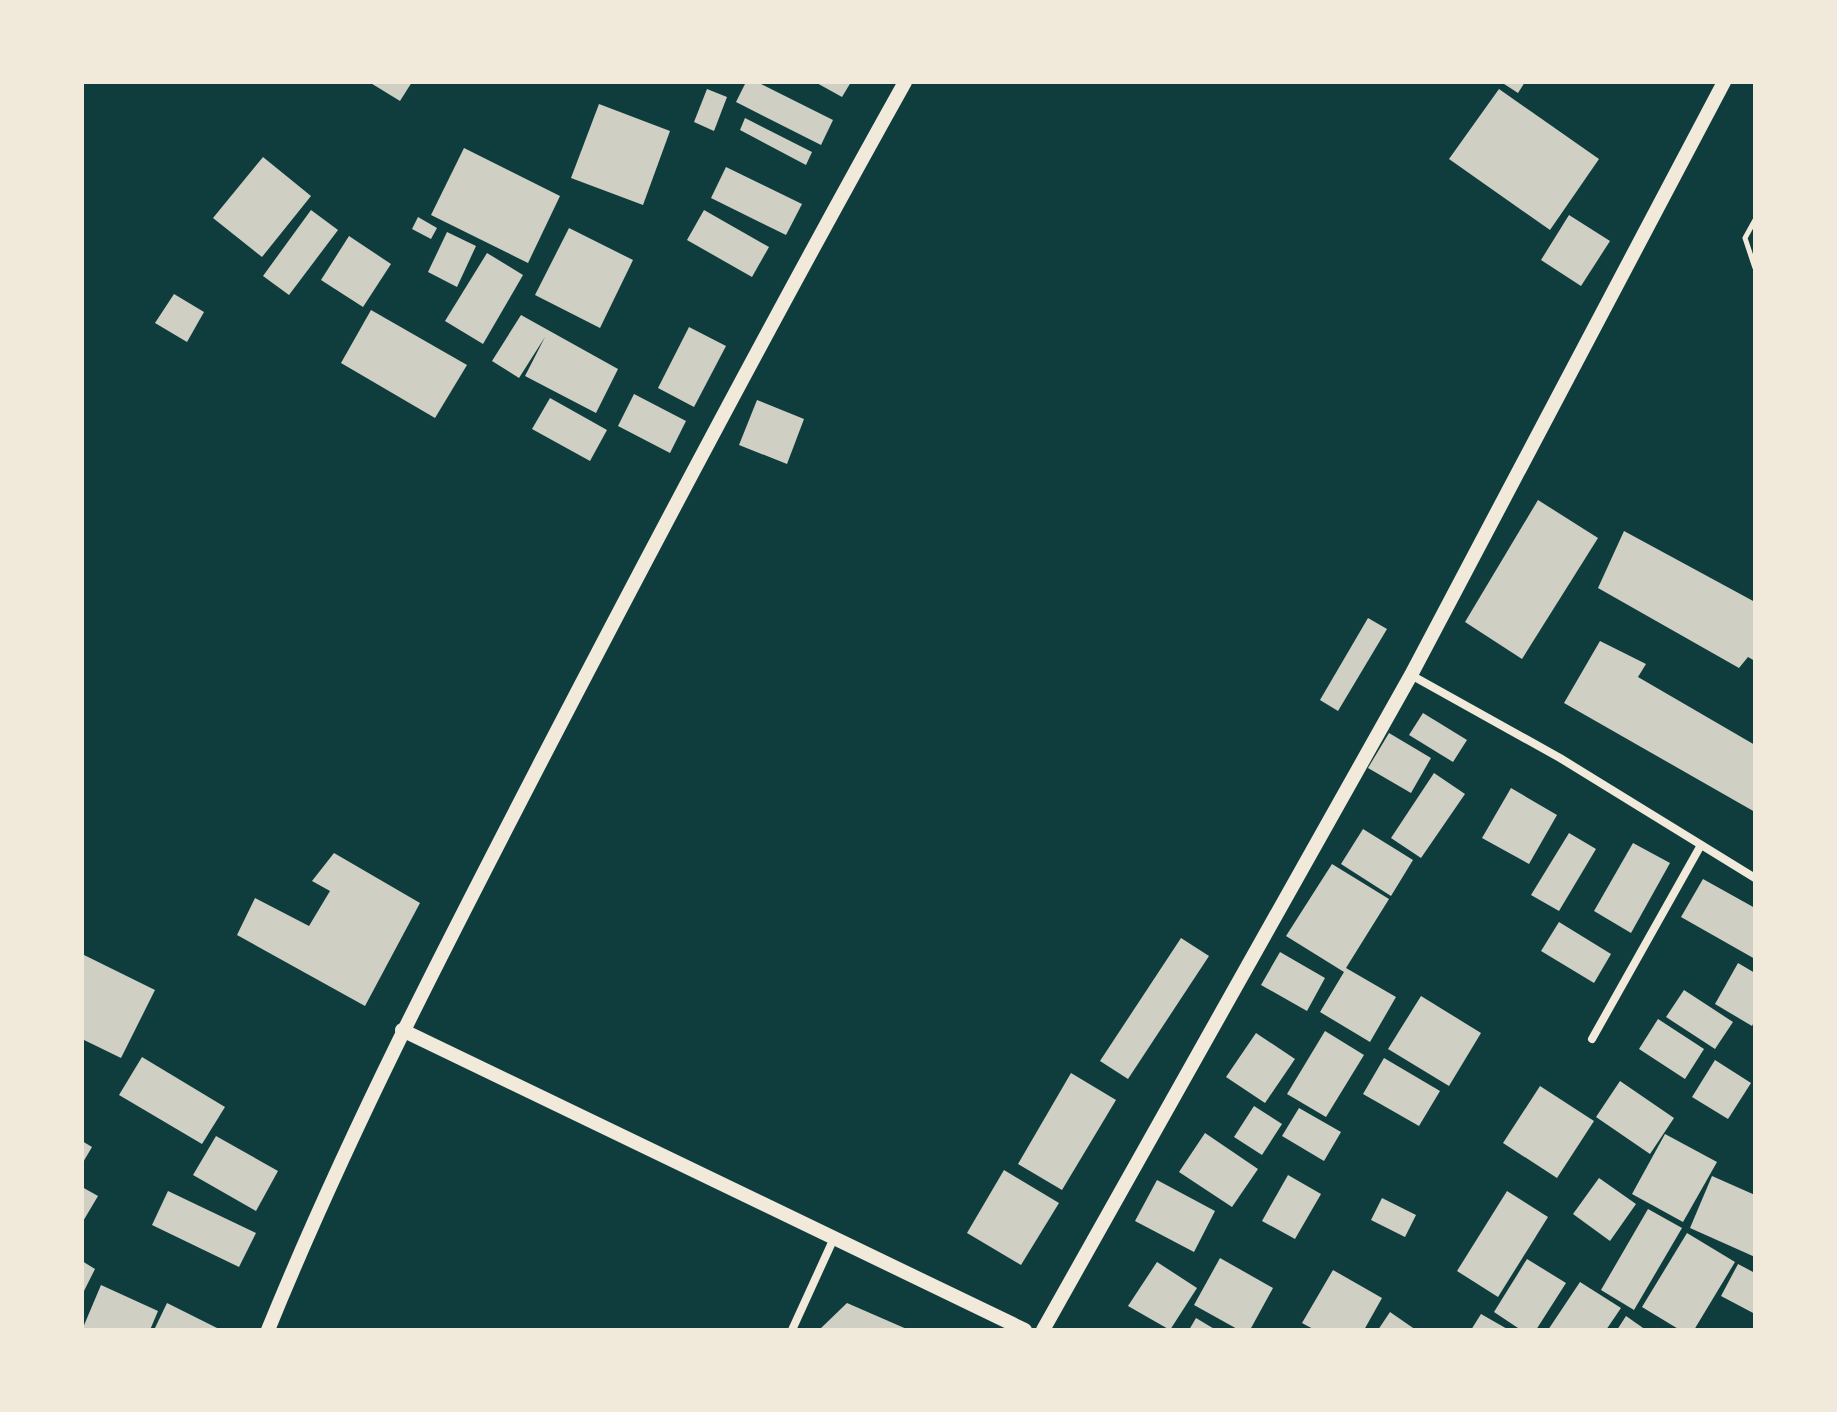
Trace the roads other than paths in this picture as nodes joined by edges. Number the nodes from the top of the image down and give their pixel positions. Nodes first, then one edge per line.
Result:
1 (905, 82) edge
2 (1724, 82) edge
3 (1411, 675) junction
4 (1701, 845) junction
5 (1755, 878) edge
6 (402, 1030) junction
7 (1592, 1039) dead end
8 (834, 1238) junction
9 (268, 1330) edge
10 (792, 1330) edge
11 (1025, 1330) edge
12 (1043, 1330) edge

1 - 6 street
2 - 3 street
3 - 4 street
3 - 12 street
4 - 5 street
4 - 7 street
6 - 8 street
6 - 9 street
8 - 10 street
8 - 11 street

